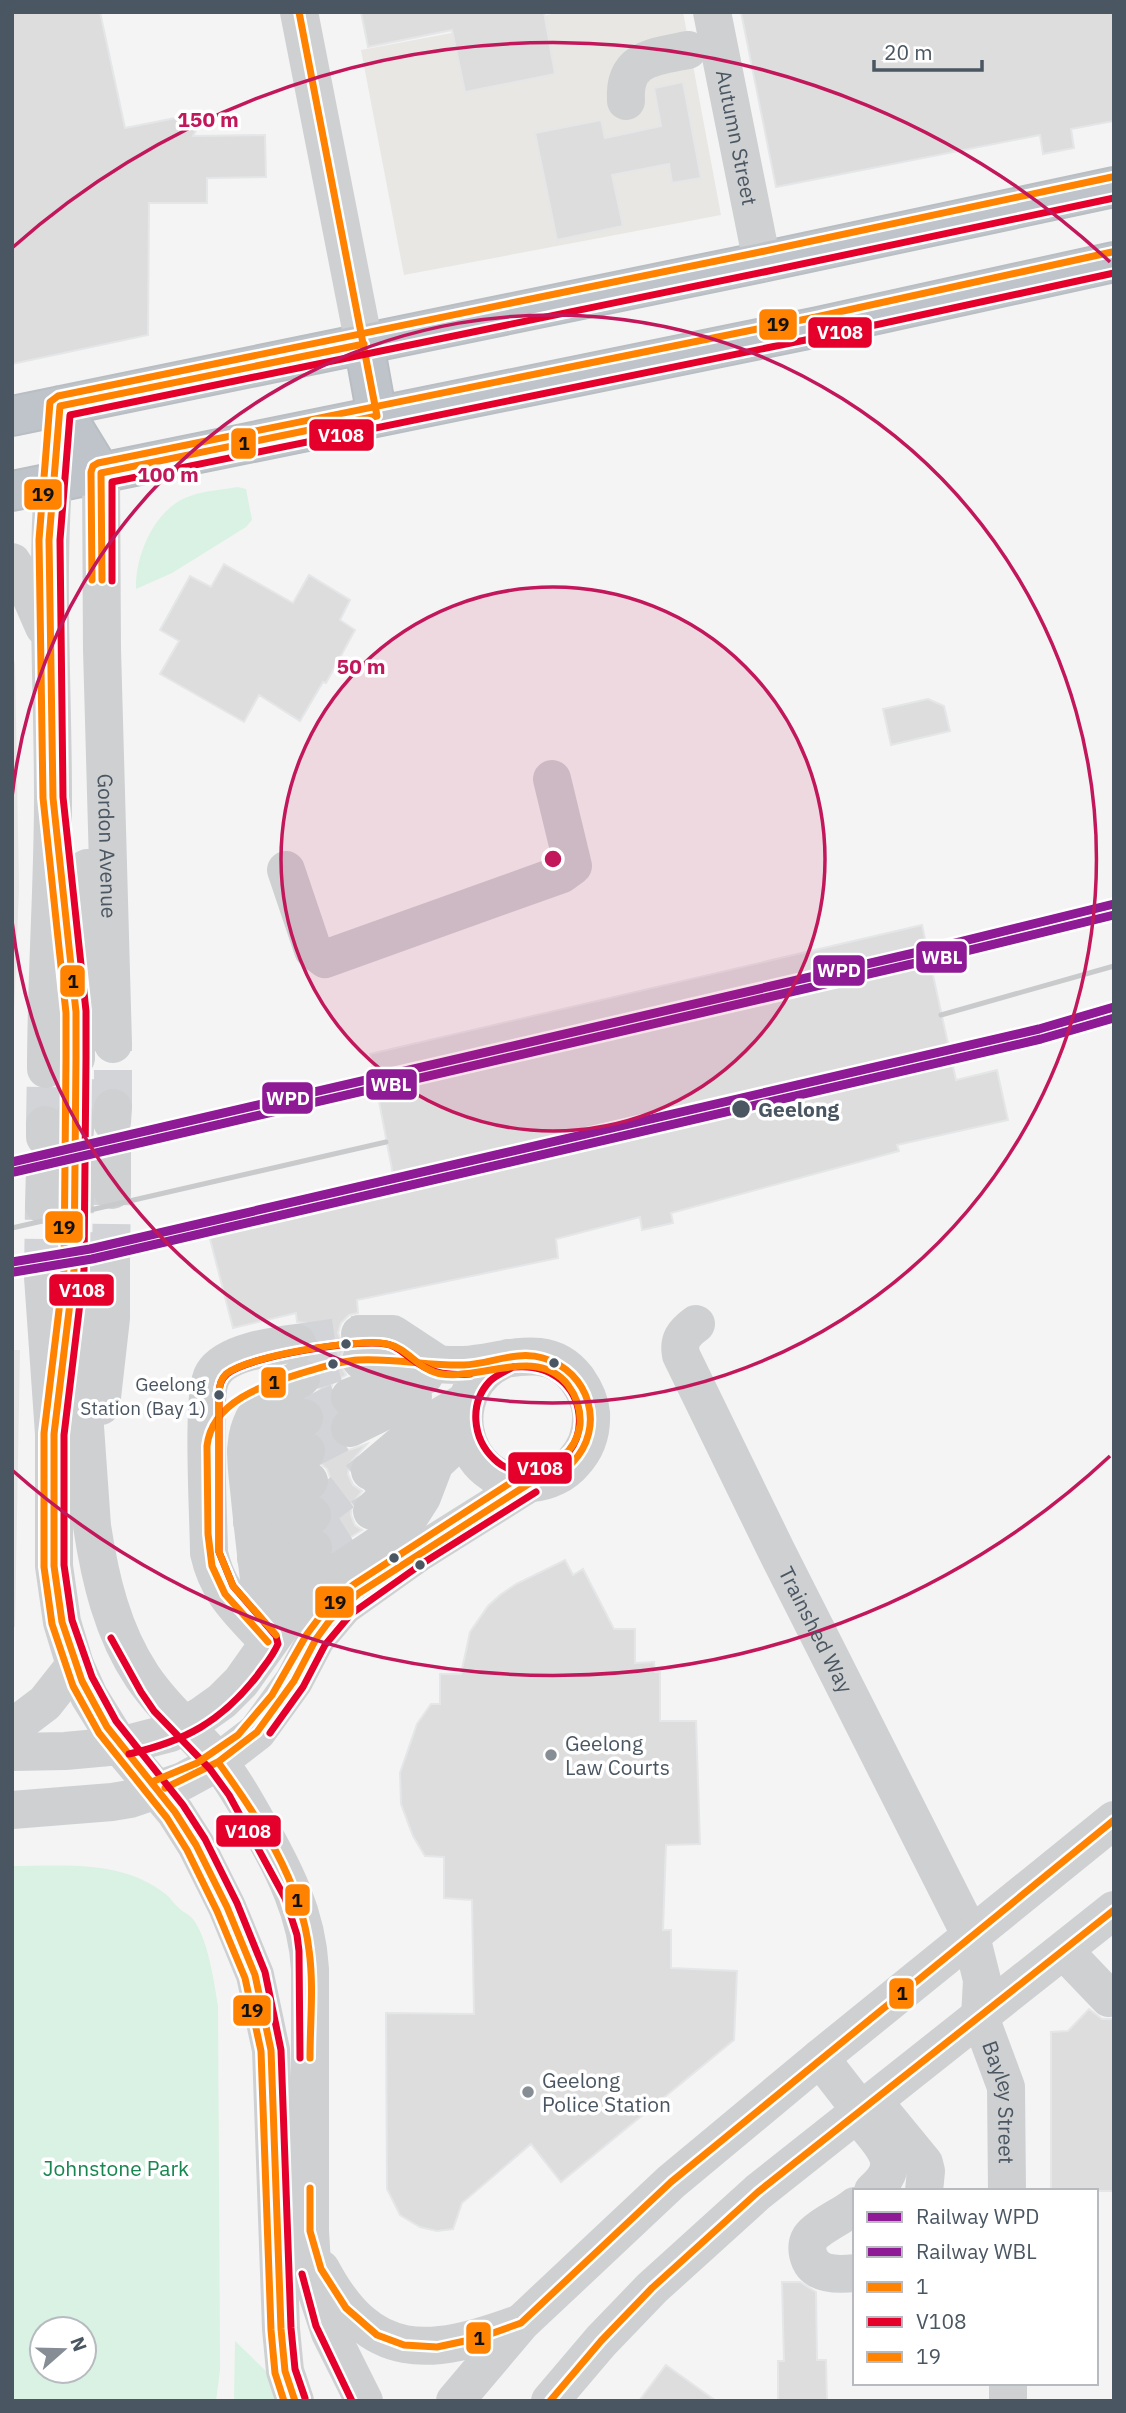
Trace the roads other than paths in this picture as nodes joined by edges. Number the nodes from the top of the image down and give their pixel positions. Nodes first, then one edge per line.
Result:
1 (299, 12) edge
2 (712, 12) edge
3 (688, 50) dead end
4 (626, 101) dead end
5 (1114, 187) edge
6 (762, 262) junction
7 (1114, 262) edge
8 (364, 344) junction
9 (60, 406) junction
10 (12, 416) edge
11 (377, 416) junction
12 (101, 473) junction
13 (53, 483) junction
14 (12, 491) edge
15 (12, 562) edge
16 (102, 649) junction
17 (52, 663) junction
18 (552, 779) dead end
19 (53, 799) junction
20 (286, 870) dead end
21 (76, 1012) junction
22 (113, 1044) tunnel mouth
23 (111, 1262) tunnel mouth
24 (43, 1277) tunnel mouth
25 (696, 1324) dead end
26 (360, 1347) tunnel mouth
27 (477, 1392) junction
28 (54, 1434) junction
29 (356, 1437) tunnel mouth
30 (309, 1483) junction
31 (530, 1483) junction
32 (91, 1505) junction
33 (372, 1511) tunnel mouth
34 (253, 1522) junction
35 (268, 1642) junction
36 (75, 1665) junction
37 (184, 1727) junction
38 (12, 1728) edge
39 (120, 1746) junction
40 (12, 1752) edge
41 (218, 1762) junction
42 (158, 1791) junction
43 (12, 1810) edge
44 (1114, 1820) edge
45 (1114, 1910) edge
46 (971, 1936) junction
47 (1063, 1951) junction
48 (1112, 1997) edge
49 (980, 2017) junction
50 (820, 2057) junction
51 (864, 2110) junction
52 (875, 2189) edge
53 (923, 2189) edge
54 (1007, 2189) edge
55 (853, 2208) edge
56 (310, 2231) junction
57 (853, 2273) edge
58 (521, 2323) junction
59 (295, 2401) edge
60 (364, 2401) edge
61 (455, 2401) edge
62 (550, 2401) edge

1 - 8 street
2 - 6 street, Autumn Street
3 - 4 street
5 - 6 highway
6 - 8 highway
7 - 11 highway
8 - 9 highway
8 - 11 highway
9 - 10 highway
9 - 12 highway
9 - 13 highway, Gordon Avenue
11 - 12 highway
12 - 13 highway
12 - 16 street, Gordon Avenue
13 - 14 highway
13 - 17 street, Gordon Avenue
15 - 17 street
16 - 21 street, Gordon Avenue
16 - 22 street, Gordon Avenue
17 - 19 street, Gordon Avenue
18 - 20 street
19 - 21 street, Gordon Avenue
19 - 21 street, Gordon Avenue
23 - 32 street
24 - 28 street
25 - 46 street, Trainshed Way
26 - 27 street
27 - 29 street
27 - 31 street
27 - 31 street
27 - 33 street
27 - 35 street
28 - 32 street
28 - 36 street
30 - 34 street
30 - 34 street
30 - 34 street
31 - 41 street
32 - 37 street
34 - 35 street
34 - 35 street
35 - 37 street
36 - 38 street
36 - 39 street
37 - 39 street
37 - 41 street
39 - 40 street
39 - 42 street
41 - 42 street
41 - 56 street
42 - 43 street
42 - 59 street
44 - 46 street
45 - 47 street
46 - 49 street, Trainshed Way
46 - 50 street
47 - 48 street
47 - 49 street
49 - 51 street
49 - 54 street, Bayley Street
50 - 51 street
50 - 58 street
51 - 52 street
51 - 53 street
51 - 62 street
55 - 57 street
56 - 58 street
56 - 60 street
58 - 61 street

